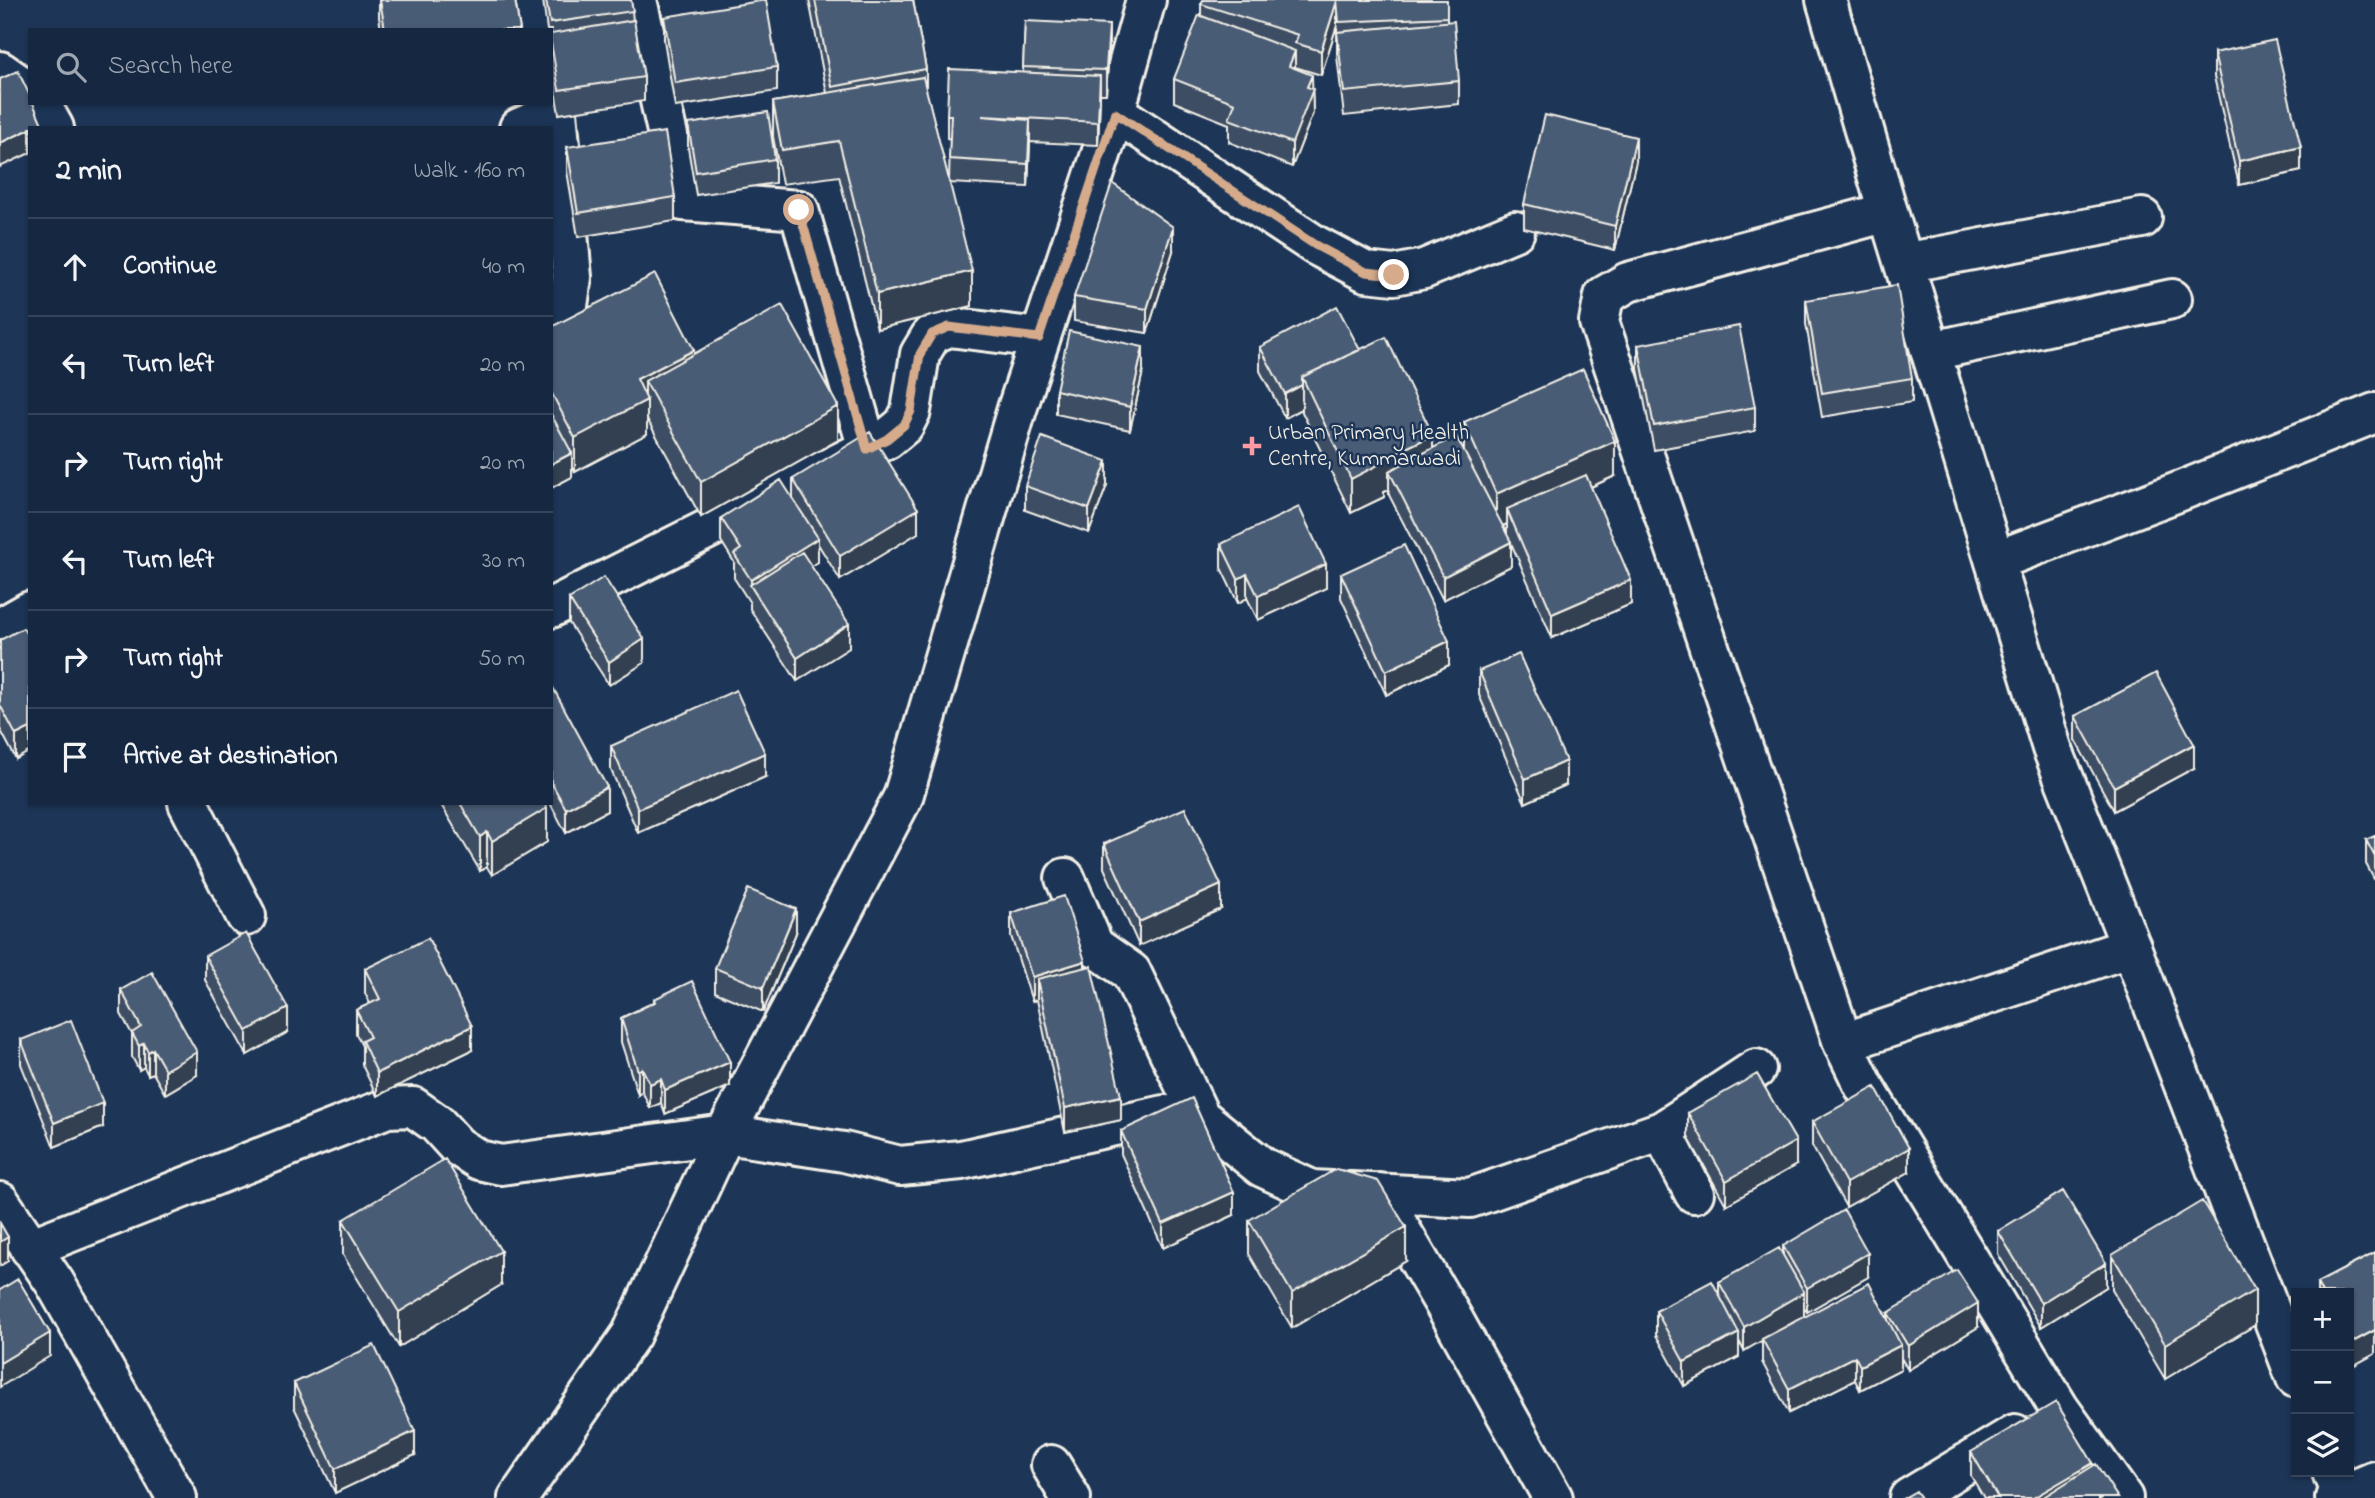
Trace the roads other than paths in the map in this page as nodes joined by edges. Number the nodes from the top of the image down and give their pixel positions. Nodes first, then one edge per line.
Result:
1 (533, 0) edge
2 (637, 0) edge
3 (1146, 0) edge
4 (1826, 0) edge
5 (539, 28) edge
6 (0, 71) edge
7 (28, 91) edge
8 (554, 99) edge
9 (41, 105) edge
10 (547, 105) edge
11 (1115, 113) junction
12 (53, 126) edge
13 (521, 126) edge
14 (1888, 212) junction
15 (2142, 218) dead end
16 (1516, 230) dead end
17 (1904, 263) junction
18 (2172, 299) dead end
19 (553, 333) edge
20 (1039, 338) junction
21 (1932, 351) junction
22 (2375, 413) edge
23 (867, 449) junction
24 (1995, 561) junction
25 (553, 607) edge
26 (28, 612) edge
27 (0, 628) edge
28 (189, 805) edge
29 (1065, 878) dead end
30 (246, 916) dead end
31 (2131, 947) junction
32 (1843, 1043) junction
33 (1756, 1069) dead end
34 (1200, 1117) junction
35 (1662, 1131) junction
36 (725, 1134) junction
37 (1378, 1193) junction
38 (1694, 1194) dead end
39 (0, 1202) edge
40 (30, 1248) junction
41 (2291, 1365) edge
42 (2059, 1408) junction
43 (1051, 1465) dead end
44 (177, 1498) edge
45 (518, 1498) edge
46 (1071, 1498) edge
47 (1553, 1498) edge
48 (1909, 1498) edge
49 (2123, 1498) edge

1 - 5 street
2 - 23 street
3 - 11 street
4 - 14 street
6 - 7 street
8 - 19 street
9 - 12 street
10 - 13 street
11 - 16 street
11 - 20 street
14 - 17 street
14 - 32 street
15 - 17 street
17 - 21 street
18 - 21 street
20 - 23 street
20 - 36 street
21 - 24 street
22 - 24 street
23 - 25 street
24 - 31 street
26 - 27 street
28 - 30 street
29 - 34 street
31 - 32 street
31 - 41 street
32 - 42 street
33 - 35 street
34 - 36 street
34 - 37 street
35 - 37 street
35 - 38 street
36 - 40 street
36 - 45 street
37 - 47 street
39 - 40 street
40 - 44 street
42 - 48 street
42 - 49 street
43 - 46 street

